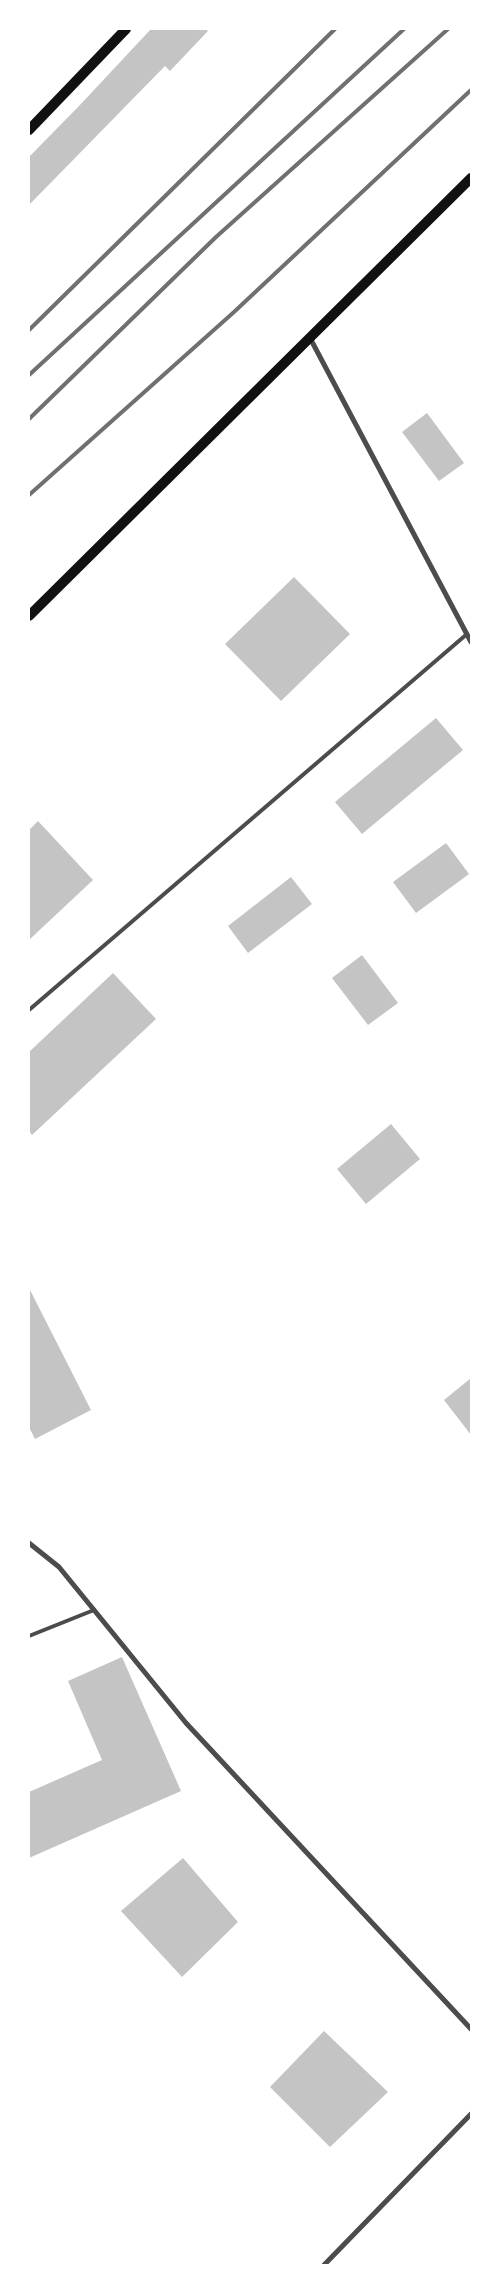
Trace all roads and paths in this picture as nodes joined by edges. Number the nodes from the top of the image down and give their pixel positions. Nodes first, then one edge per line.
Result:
1 (126, 29) edge
2 (29, 130) edge
3 (471, 178) edge
4 (310, 337) junction
5 (29, 616) edge
6 (467, 634) junction
7 (471, 642) edge
8 (29, 1010) edge
9 (29, 1543) edge
10 (94, 1610) junction
11 (29, 1636) edge
12 (471, 2029) edge
13 (471, 2114) edge
14 (324, 2265) edge

1 - 2 main road
3 - 4 main road
4 - 5 main road
4 - 6 street
6 - 7 street
6 - 8 lane
9 - 10 street
10 - 11 lane
10 - 12 street
13 - 14 street

